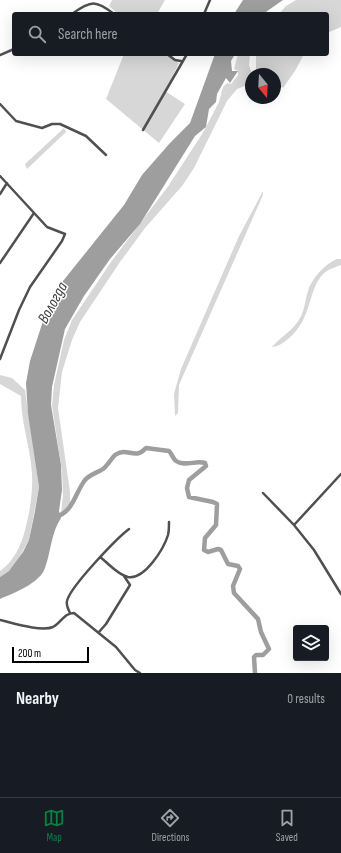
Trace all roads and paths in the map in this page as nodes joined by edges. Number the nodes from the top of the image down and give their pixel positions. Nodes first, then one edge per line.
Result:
1 (209, 1) edge
2 (75, 12) edge
3 (112, 12) edge
4 (205, 12) edge
5 (12, 50) edge
6 (0, 55) edge
7 (170, 56) edge
8 (186, 56) edge
9 (182, 61) junction
10 (0, 104) edge
11 (143, 130) dead end
12 (106, 155) dead end
13 (0, 176) edge
14 (7, 183) junction
15 (0, 194) edge
16 (34, 213) junction
17 (0, 262) edge
18 (0, 359) edge
19 (341, 474) edge
20 (263, 493) dead end
21 (169, 522) dead end
22 (294, 525) junction
23 (129, 529) dead end
24 (100, 557) junction
25 (124, 575) junction
26 (341, 594) edge
27 (70, 613) junction
28 (0, 620) edge
29 (99, 632) junction
30 (140, 673) edge

1 - 4 street
2 - 3 street
5 - 6 street
7 - 9 street
8 - 9 street
9 - 11 street
10 - 12 street
13 - 14 street
14 - 15 street
14 - 16 street
16 - 17 street
16 - 18 street
19 - 22 street
20 - 22 street
21 - 25 street
22 - 26 street
23 - 24 street
24 - 25 street
24 - 27 street
25 - 29 street
27 - 28 street
27 - 29 street
29 - 30 street

